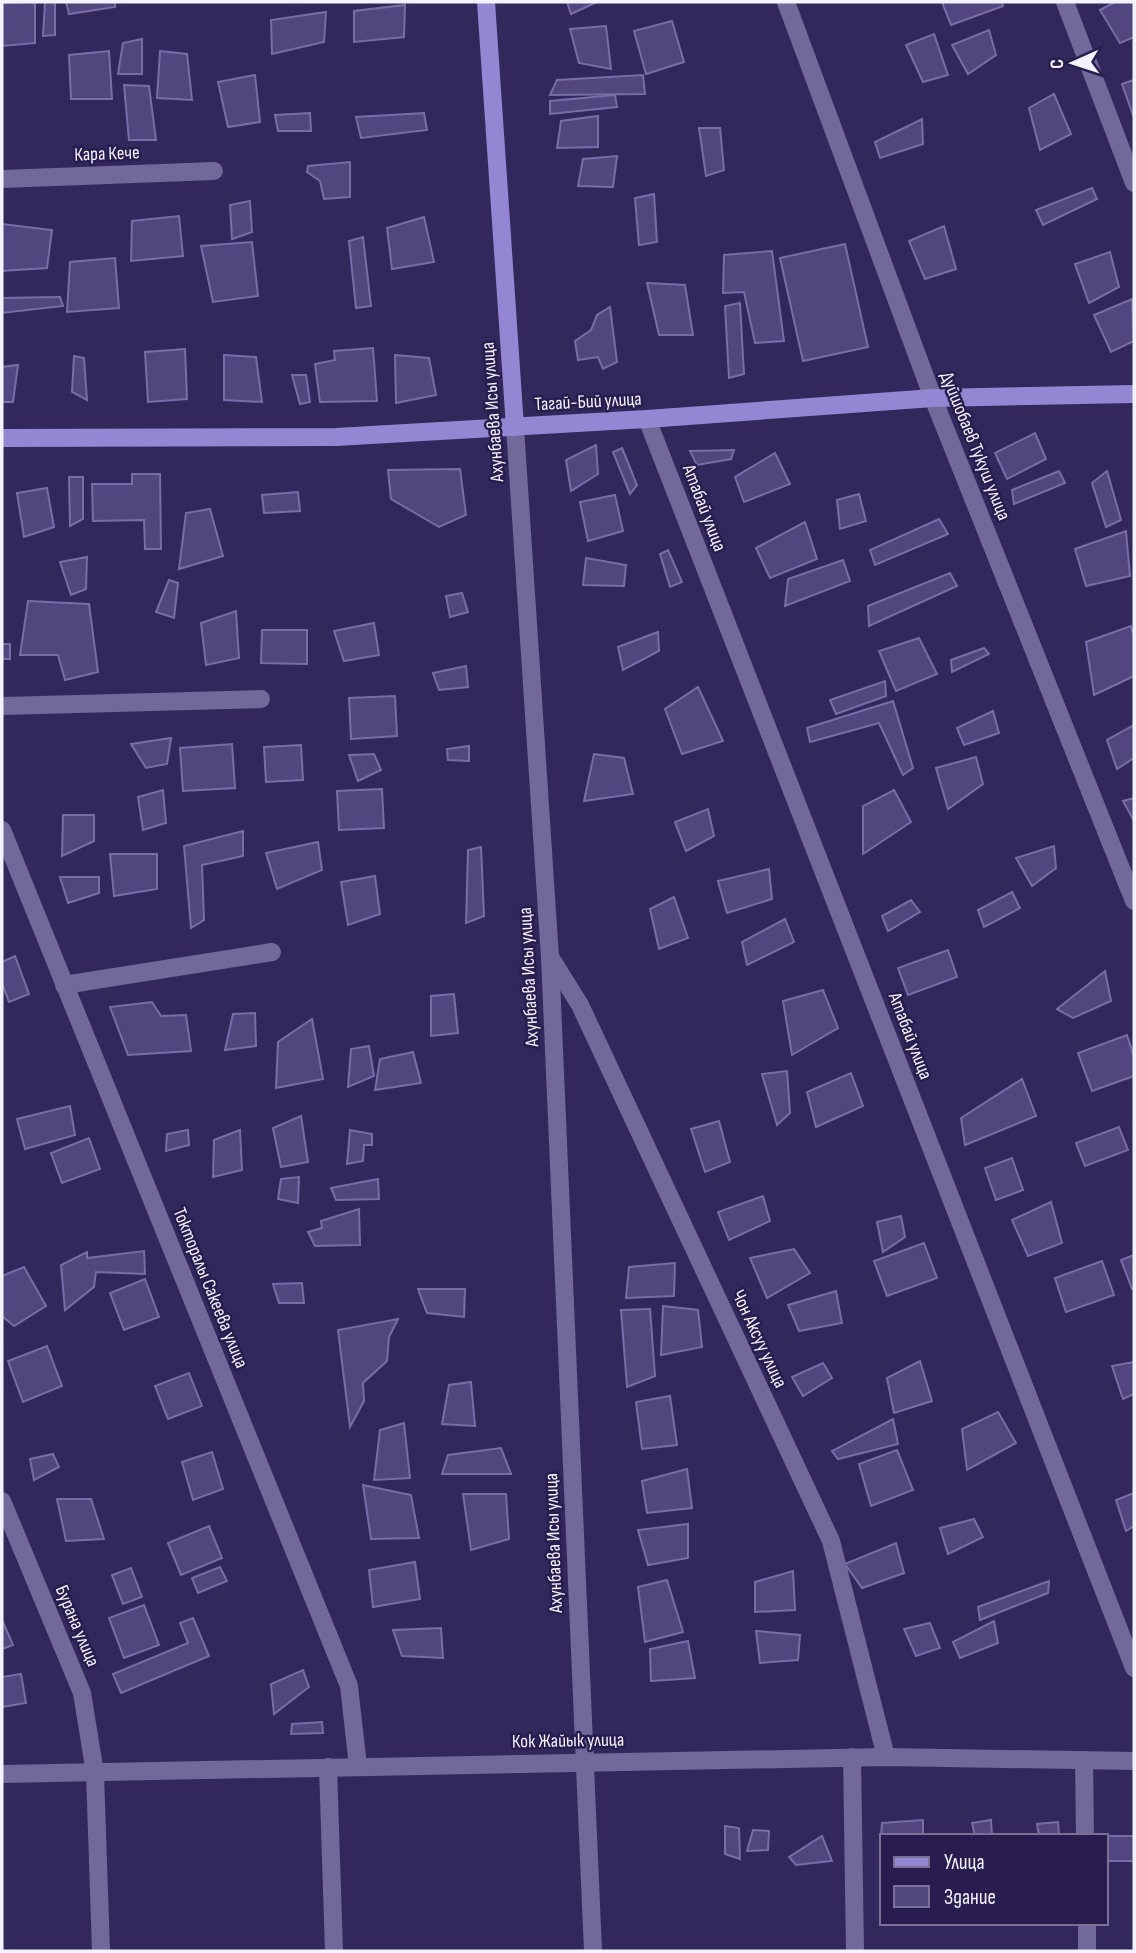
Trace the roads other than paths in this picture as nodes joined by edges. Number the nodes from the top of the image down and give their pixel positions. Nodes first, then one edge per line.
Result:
1 (486, 2) edge
2 (786, 2) edge
3 (1065, 2) edge
4 (214, 171) dead end
5 (2, 179) edge
6 (1134, 183) edge
7 (1134, 394) edge
8 (933, 398) junction
9 (647, 419) junction
10 (515, 427) junction
11 (2, 438) edge
12 (261, 699) dead end
13 (2, 706) edge
14 (2, 831) edge
15 (1134, 901) edge
16 (272, 952) dead end
17 (550, 957) junction
18 (64, 985) junction
19 (2, 1501) edge
20 (1134, 1668) edge
21 (852, 1757) junction
22 (886, 1757) junction
23 (1084, 1760) junction
24 (1134, 1760) edge
25 (585, 1762) junction
26 (358, 1766) junction
27 (328, 1767) junction
28 (95, 1773) junction
29 (2, 1774) edge
30 (1085, 1834) edge
31 (1087, 1925) edge
32 (101, 1951) edge
33 (334, 1951) edge
34 (593, 1951) edge
35 (855, 1951) edge
36 (1087, 1951) edge

1 - 10 street, Ахунбаева Исы улица
2 - 8 street, Дуйшобаев Тукуш улица
3 - 6 street
4 - 5 street, Кара Кече
7 - 8 street, Тагай-Бий улица
8 - 9 street, Тагай-Бий улица
8 - 15 street, Дуйшобаев Тукуш улица
9 - 10 street, Тагай-Бий улица
9 - 20 street, Атабай улица
10 - 11 street, Тагай-Бий улица
10 - 17 street, Ахунбаева Исы улица
12 - 13 street
14 - 18 street, Токторалы Сакеева улица
16 - 18 street
17 - 22 street, Чон Аксуу улица
17 - 25 street, Ахунбаева Исы улица
18 - 26 street, Токторалы Сакеева улица
19 - 28 street, Бурана улица
21 - 22 street, Кок Жайык улица
21 - 25 street, Кок Жайык улица
21 - 35 street
22 - 23 street, Кок Жайык улица
23 - 24 street, Кок Жайык улица
23 - 30 street
25 - 26 street, Кок Жайык улица
25 - 34 street, Ахунбаева Исы улица
26 - 27 street, Кок Жайык улица
27 - 28 street, Кок Жайык улица
27 - 33 street
28 - 29 street, Кок Жайык улица
28 - 32 street, Бурана улица
31 - 36 street

